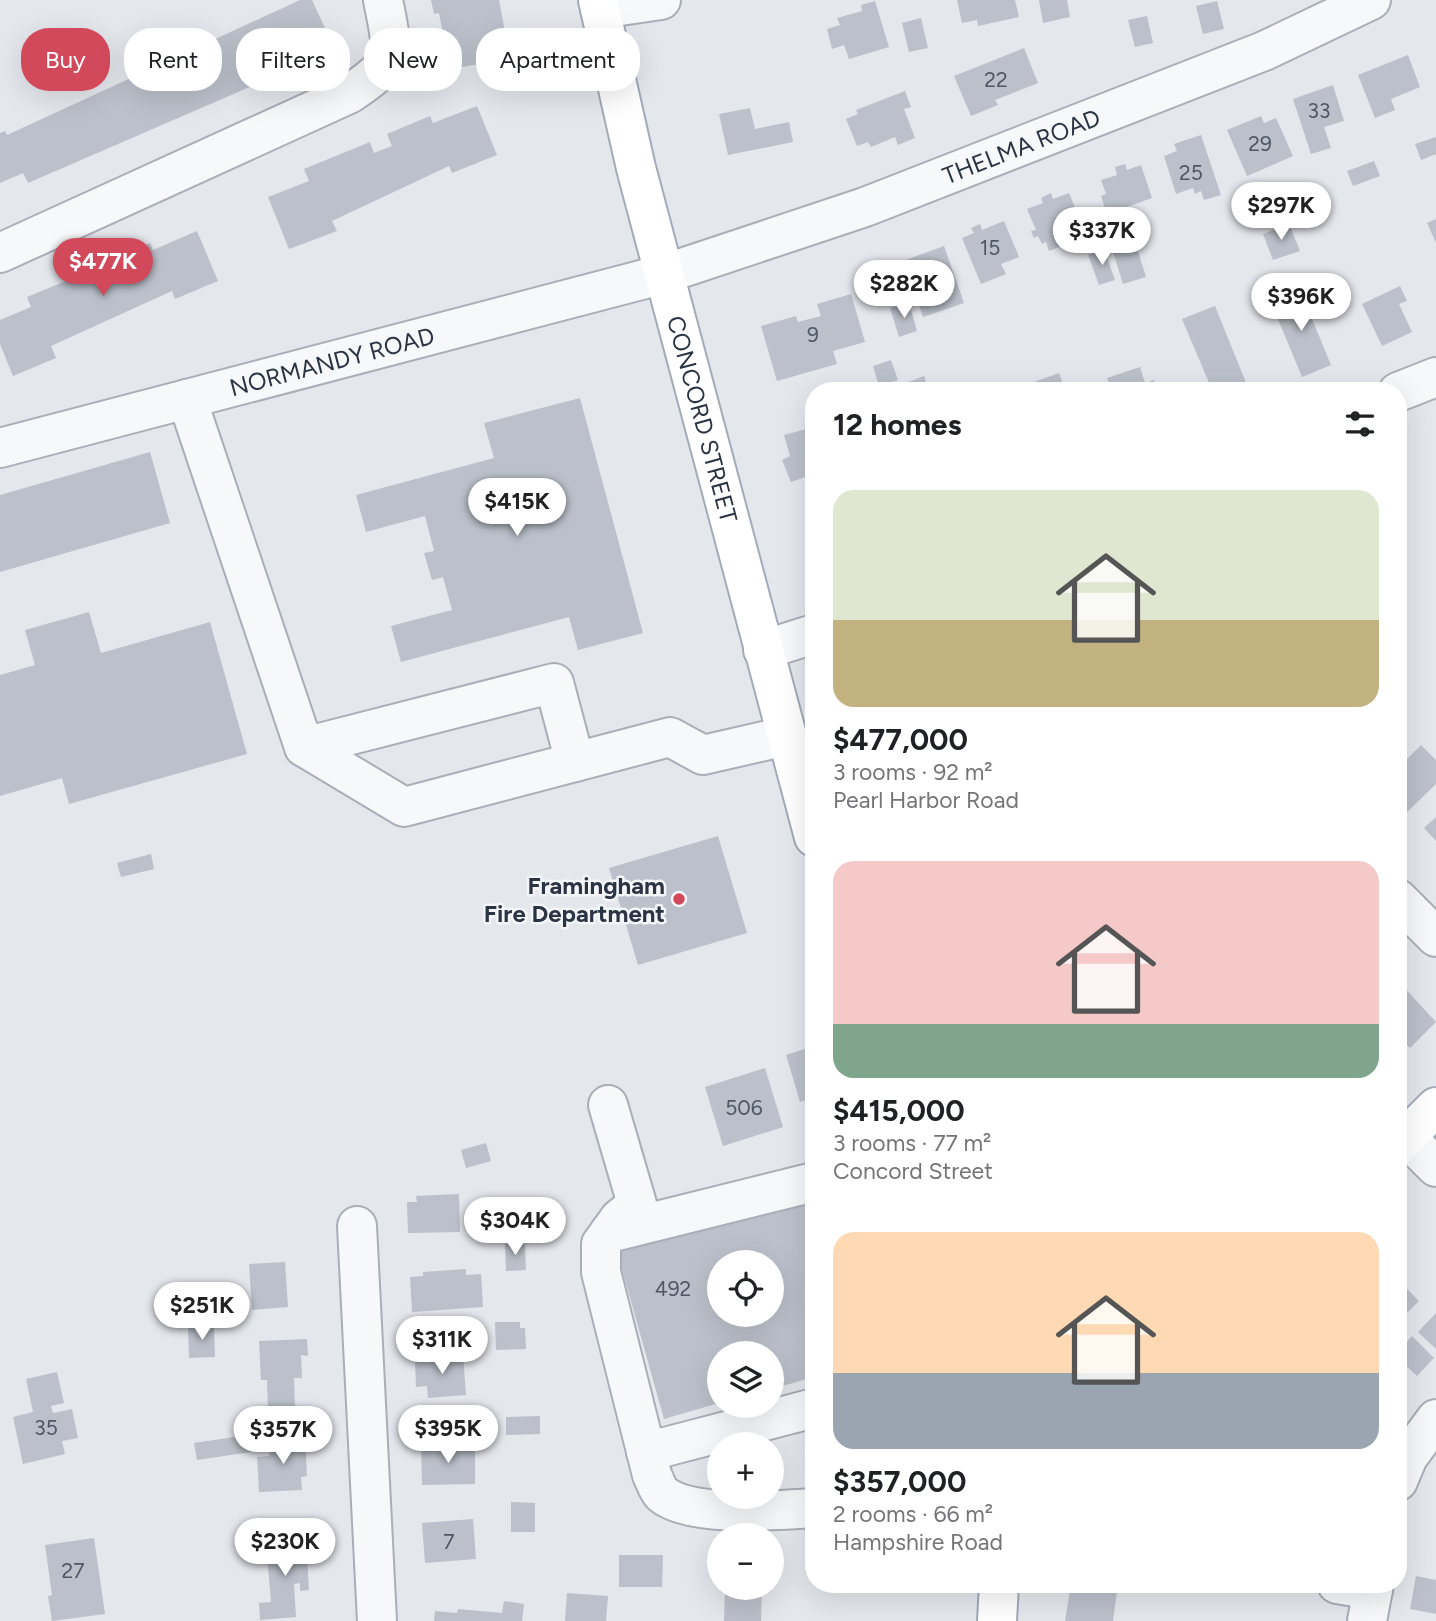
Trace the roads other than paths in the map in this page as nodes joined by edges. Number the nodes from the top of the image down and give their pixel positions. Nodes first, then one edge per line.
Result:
1 (383, 0) edge
2 (661, 0) edge
3 (1367, 1) edge
4 (599, 5) edge
5 (0, 253) edge
6 (664, 274) junction
7 (1436, 377) edge
8 (1407, 388) edge
9 (187, 399) junction
10 (0, 448) edge
11 (805, 637) edge
12 (763, 650) junction
13 (304, 747) junction
14 (798, 755) edge
15 (575, 762) junction
16 (805, 791) edge
17 (1407, 908) edge
18 (1436, 937) edge
19 (608, 1105) dead end
20 (1436, 1107) edge
21 (1407, 1136) edge
22 (1407, 1145) edge
23 (1436, 1167) edge
24 (805, 1184) edge
25 (357, 1226) dead end
26 (608, 1233) junction
27 (805, 1410) edge
28 (1436, 1419) edge
29 (646, 1452) junction
30 (1407, 1459) edge
31 (805, 1508) edge
32 (999, 1593) edge
33 (377, 1621) edge
34 (997, 1621) edge

1 - 5 street
2 - 4 street
3 - 6 street, THELMA ROAD
4 - 6 main road, CONCORD STREET
6 - 9 street, NORMANDY ROAD
6 - 12 main road, CONCORD STREET
7 - 8 street
9 - 10 street, NORMANDY ROAD
9 - 13 street
11 - 12 street
12 - 14 main road, CONCORD STREET
13 - 15 street
13 - 15 street
14 - 15 street
14 - 16 main road, CONCORD STREET
17 - 18 street
19 - 26 street
20 - 21 main road
22 - 23 street
24 - 26 street
25 - 33 street
26 - 29 street
27 - 29 street
28 - 30 street
29 - 31 street
32 - 34 main road

